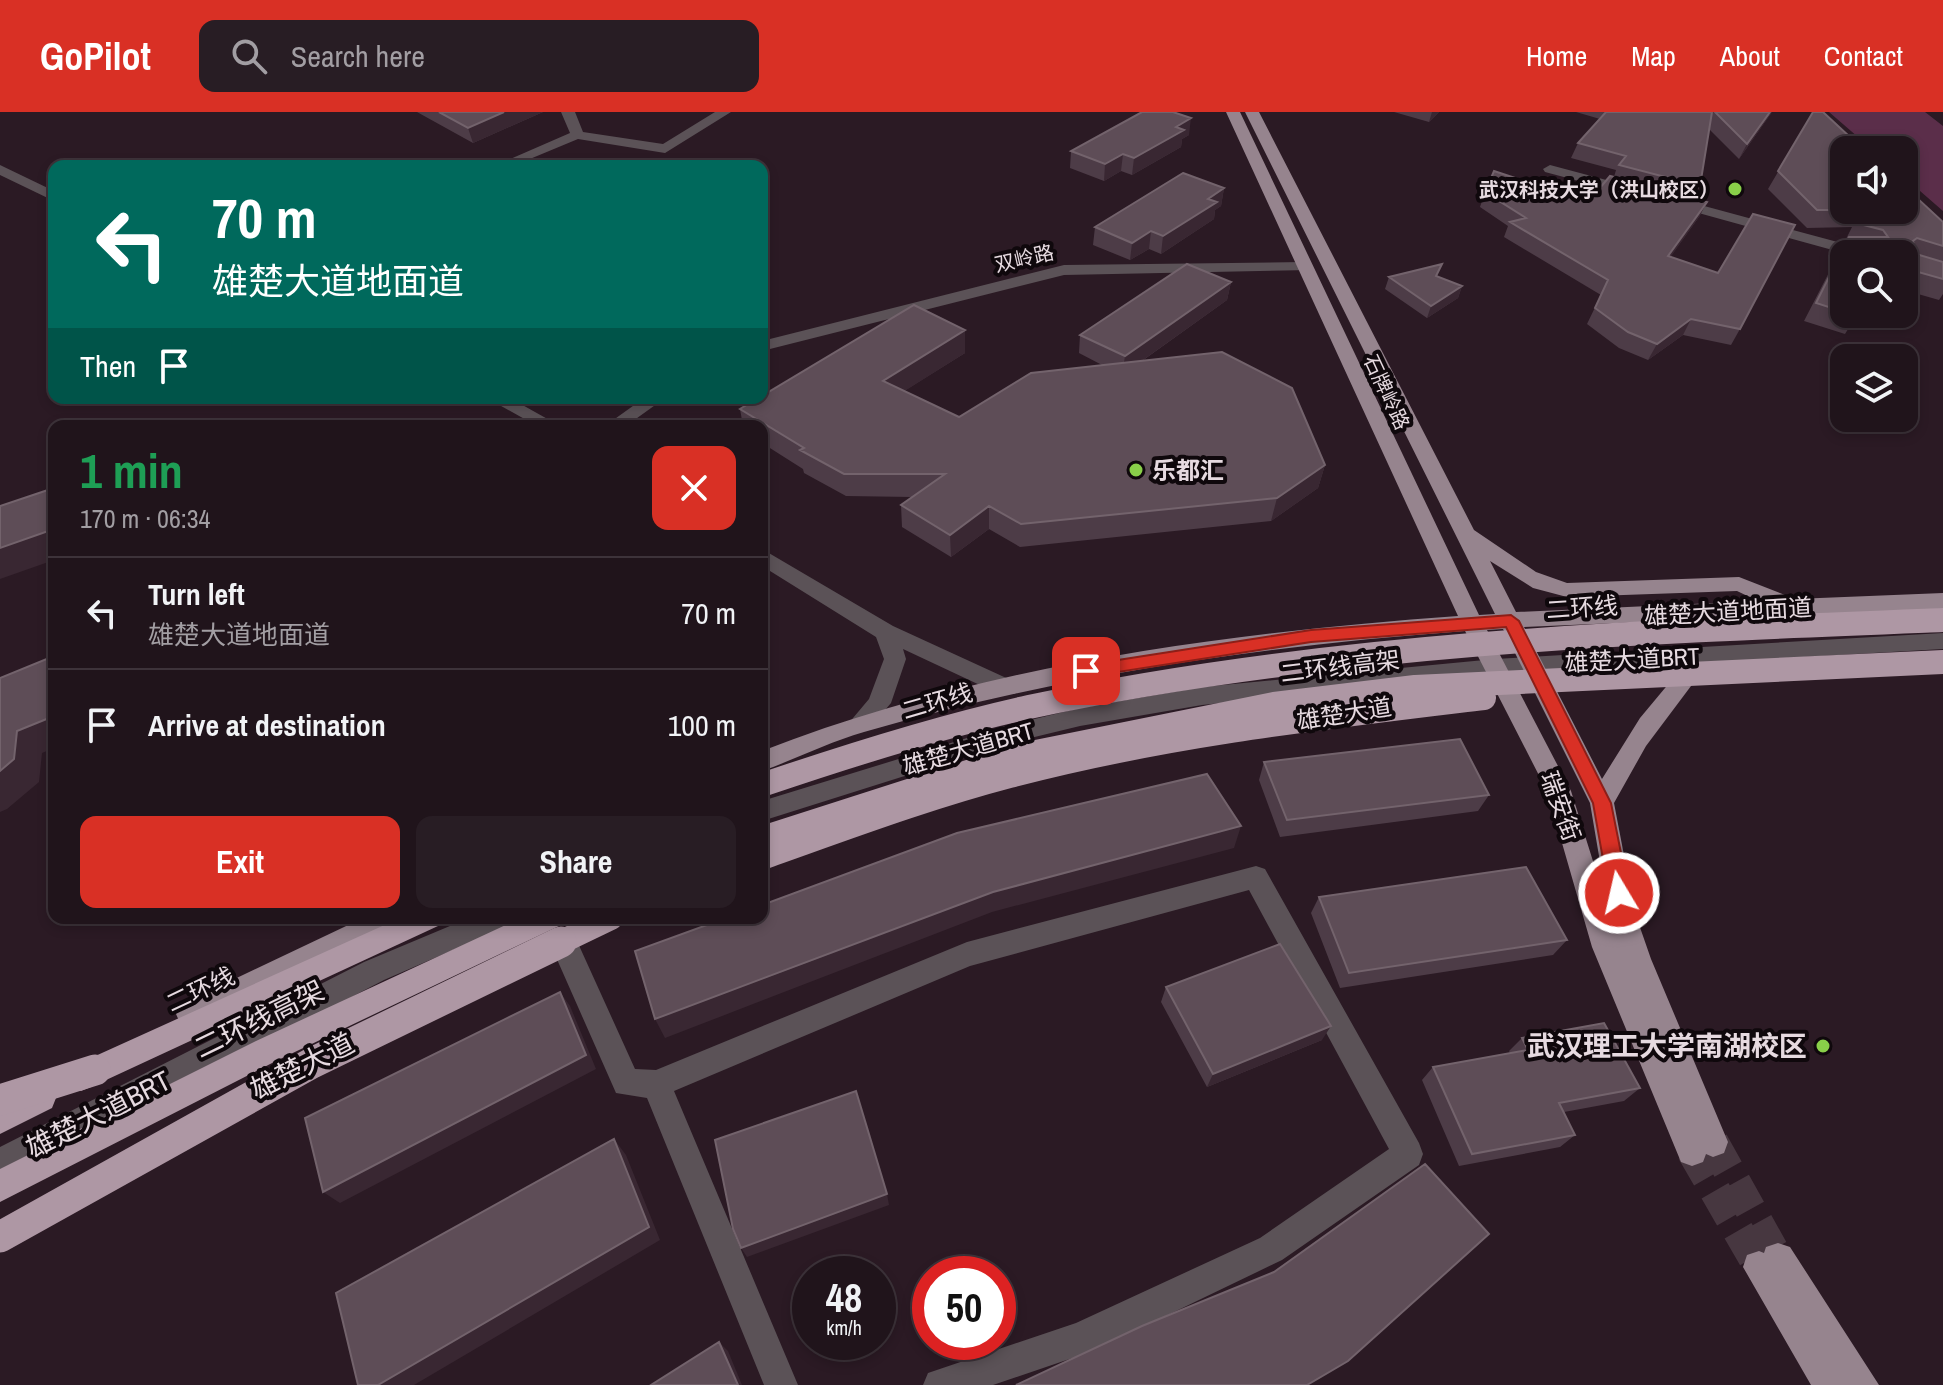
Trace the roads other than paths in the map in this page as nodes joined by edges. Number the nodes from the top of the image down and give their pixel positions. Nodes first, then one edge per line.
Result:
1 (568, 112) edge
2 (724, 112) edge
3 (1233, 112) edge
4 (1252, 112) edge
5 (577, 135) junction
6 (516, 160) edge
7 (0, 169) edge
8 (1550, 169) dead end
9 (48, 194) edge
10 (1830, 245) edge
11 (1304, 267) junction
12 (768, 344) edge
13 (508, 404) edge
14 (647, 404) edge
15 (539, 420) edge
16 (623, 420) edge
17 (1466, 531) junction
18 (768, 560) edge
19 (1943, 601) edge
20 (1794, 608) junction
21 (1943, 620) edge
22 (1511, 621) junction
23 (1472, 623) junction
24 (885, 632) junction
25 (1943, 641) edge
26 (1943, 660) edge
27 (1539, 675) junction
28 (1501, 678) junction
29 (1581, 680) junction
30 (1683, 682) junction
31 (1007, 688) junction
32 (860, 724) junction
33 (768, 759) edge
34 (768, 783) edge
35 (1602, 803) junction
36 (768, 809) edge
37 (768, 836) edge
38 (768, 857) edge
39 (768, 857) edge
40 (378, 924) edge
41 (415, 924) edge
42 (484, 924) edge
43 (578, 924) edge
44 (598, 924) edge
45 (556, 928) edge
46 (401, 1017) junction
47 (95, 1070) junction
48 (656, 1084) junction
49 (0, 1100) edge
50 (0, 1108) edge
51 (0, 1119) edge
52 (0, 1164) edge
53 (0, 1186) edge
54 (0, 1226) edge
55 (0, 1237) edge
56 (781, 1385) edge
57 (940, 1385) edge
58 (1831, 1385) edge
59 (1862, 1385) edge

1 - 5 street
2 - 5 street
3 - 11 main road, 石牌岭路
4 - 17 main road, 石牌岭路
5 - 6 street
7 - 9 street
8 - 10 street
11 - 12 street, 双岭路
11 - 23 main road, 石牌岭路
13 - 15 street
14 - 16 street
17 - 20 main road
17 - 22 main road, 石牌岭路
18 - 24 street
19 - 20 main road, 雄楚大道地面道
20 - 22 main road, 雄楚大道地面道
21 - 34 highway, 二环线, bridge
22 - 23 main road, 雄楚大道地面道
22 - 27 main road, 瑞安街
23 - 28 main road, 石牌岭路
23 - 31 main road, 雄楚大道地面道
24 - 31 street
24 - 32 street
25 - 27 street, 雄楚大道BRT
26 - 29 highway, 二环线高架, bridge
26 - 30 main road, 雄楚大道
27 - 28 main road, 雄楚大道
27 - 30 main road, 雄楚大道
27 - 35 main road, 瑞安街
28 - 35 main road, 瑞安街
28 - 36 street, 雄楚大道BRT
28 - 38 main road, 雄楚大道
29 - 37 highway, 二环线高架, bridge
29 - 39 highway, bridge
30 - 35 main road
31 - 32 main road, 雄楚大道地面道
32 - 33 main road, 雄楚大道地面道
40 - 50 main road
41 - 47 highway, 二环线
42 - 52 street, 雄楚大道BRT
43 - 45 main road, 雄楚大道
44 - 46 highway, bridge
45 - 46 main road, 雄楚大道
45 - 48 street
45 - 53 highway, 二环线高架
46 - 54 main road, 雄楚大道
46 - 55 highway, bridge
47 - 49 highway, bridge
47 - 51 highway, 二环线, bridge
48 - 56 street
48 - 57 street
58 - 59 main road

